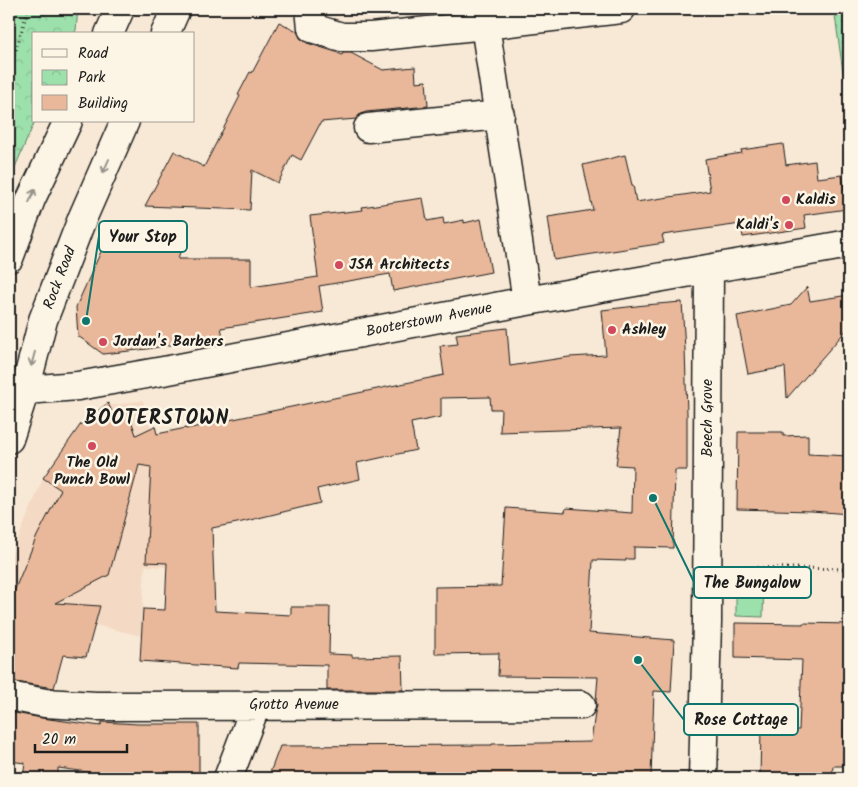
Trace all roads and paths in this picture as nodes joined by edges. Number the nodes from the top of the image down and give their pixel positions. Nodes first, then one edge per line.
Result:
1 (28, 9) edge
2 (120, 9) edge
3 (176, 9) edge
4 (310, 9) edge
5 (621, 9) edge
6 (486, 25) junction
7 (110, 32) edge
8 (166, 32) edge
9 (9, 74) edge
10 (500, 115) junction
11 (68, 122) edge
12 (125, 122) edge
13 (368, 128) dead end
14 (849, 244) edge
15 (9, 258) edge
16 (709, 268) junction
17 (527, 301) junction
18 (17, 388) edge
19 (9, 439) edge
20 (707, 567) junction
21 (849, 570) edge
22 (9, 696) edge
23 (581, 705) dead end
24 (256, 706) junction
25 (228, 778) edge
26 (703, 778) edge

1 - 9 path
2 - 7 street
3 - 8 street
4 - 6 street
5 - 6 street
6 - 10 street
10 - 13 street
10 - 17 street
15 -> 11 street
12 -> 18 street, Rock Road
14 - 16 street, Booterstown Avenue
16 - 17 street, Booterstown Avenue
16 - 20 street, Beech Grove
17 - 18 street, Booterstown Avenue
18 - 19 street, Rock Road
20 - 21 path
20 - 26 street, Beech Grove
22 - 24 street, Grotto Avenue
23 - 24 street, Grotto Avenue
24 - 25 street

